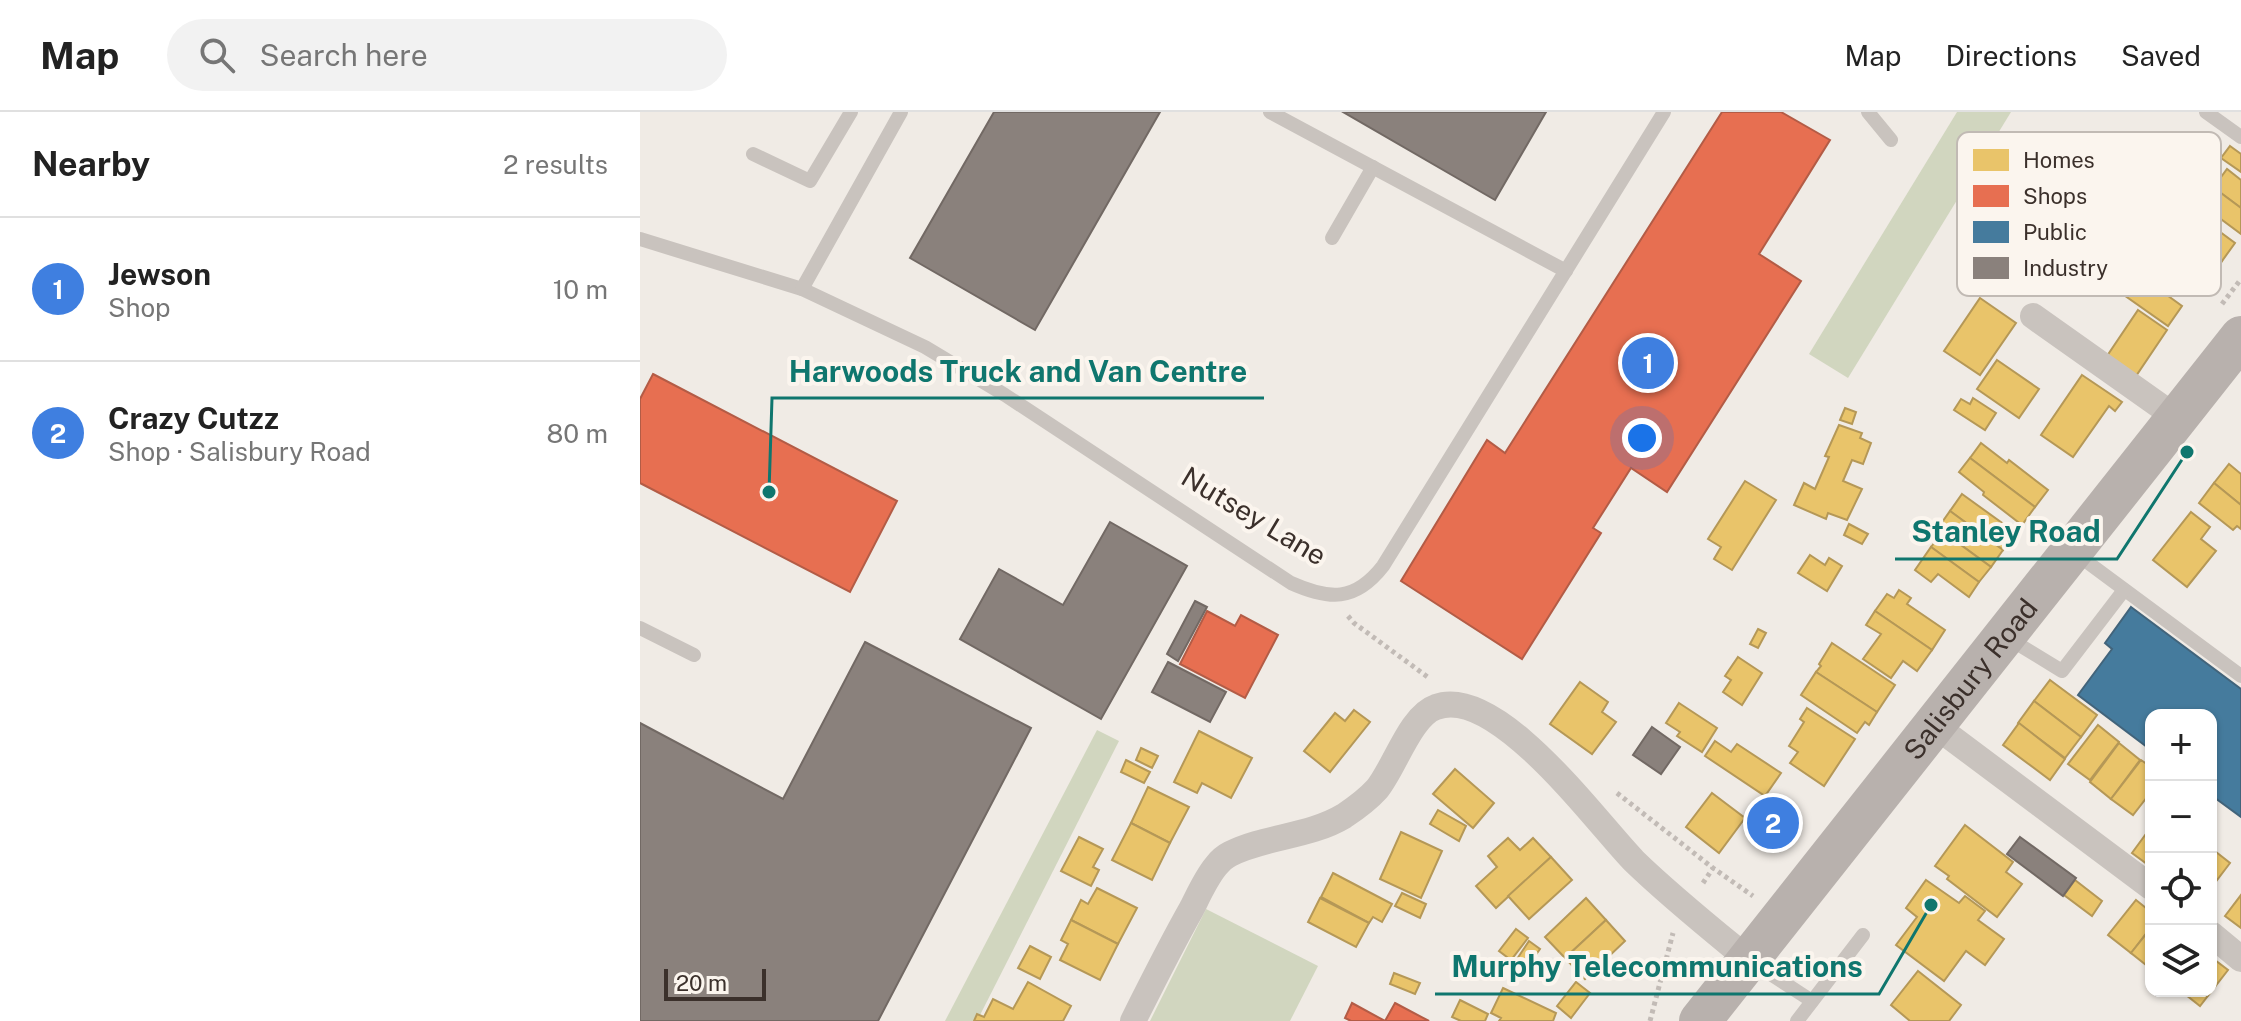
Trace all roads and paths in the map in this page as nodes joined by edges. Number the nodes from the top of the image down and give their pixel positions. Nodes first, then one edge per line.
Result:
1 (851, 112) edge
2 (901, 112) edge
3 (1270, 112) edge
4 (1664, 112) edge
5 (1868, 112) edge
6 (2206, 112) edge
7 (2241, 137) edge
8 (1891, 140) dead end
9 (753, 154) dead end
10 (1373, 167) junction
11 (1332, 238) dead end
12 (640, 239) edge
13 (1566, 271) junction
14 (802, 289) junction
15 (2033, 316) dead end
16 (2241, 337) edge
17 (2177, 418) junction
18 (2072, 550) junction
19 (2124, 590) junction
20 (1337, 596) junction
21 (640, 628) edge
22 (2004, 635) junction
23 (694, 655) dead end
24 (2241, 676) edge
25 (1447, 704) junction
26 (1933, 724) junction
27 (1609, 787) dead end
28 (2145, 883) edge
29 (1783, 917) junction
30 (1863, 935) dead end
31 (2217, 939) edge
32 (2241, 959) edge
33 (1749, 960) junction
34 (1812, 1001) junction
35 (1133, 1021) edge
36 (1700, 1021) edge
37 (1797, 1021) edge

1 - 9 lane
2 - 14 lane
3 - 10 lane
4 - 13 lane
5 - 8 lane
6 - 7 lane
10 - 11 lane
10 - 13 lane
12 - 14 lane, Nutsey Lane
13 - 20 lane
14 - 20 lane, Nutsey Lane
15 - 17 street
16 - 17 main road, Salisbury Road
17 - 18 main road, Salisbury Road
18 - 19 lane
18 - 22 main road, Salisbury Road
19 - 22 lane
19 - 24 lane
20 - 25 path, Nutsey Lane
21 - 23 lane
22 - 26 main road, Salisbury Road
25 - 33 street
25 - 35 street
26 - 28 street
26 - 29 main road, Salisbury Road
27 - 29 path
29 - 33 main road, Salisbury Road
30 - 34 lane
31 - 32 street
33 - 34 lane
33 - 36 main road, Salisbury Road
34 - 37 lane

